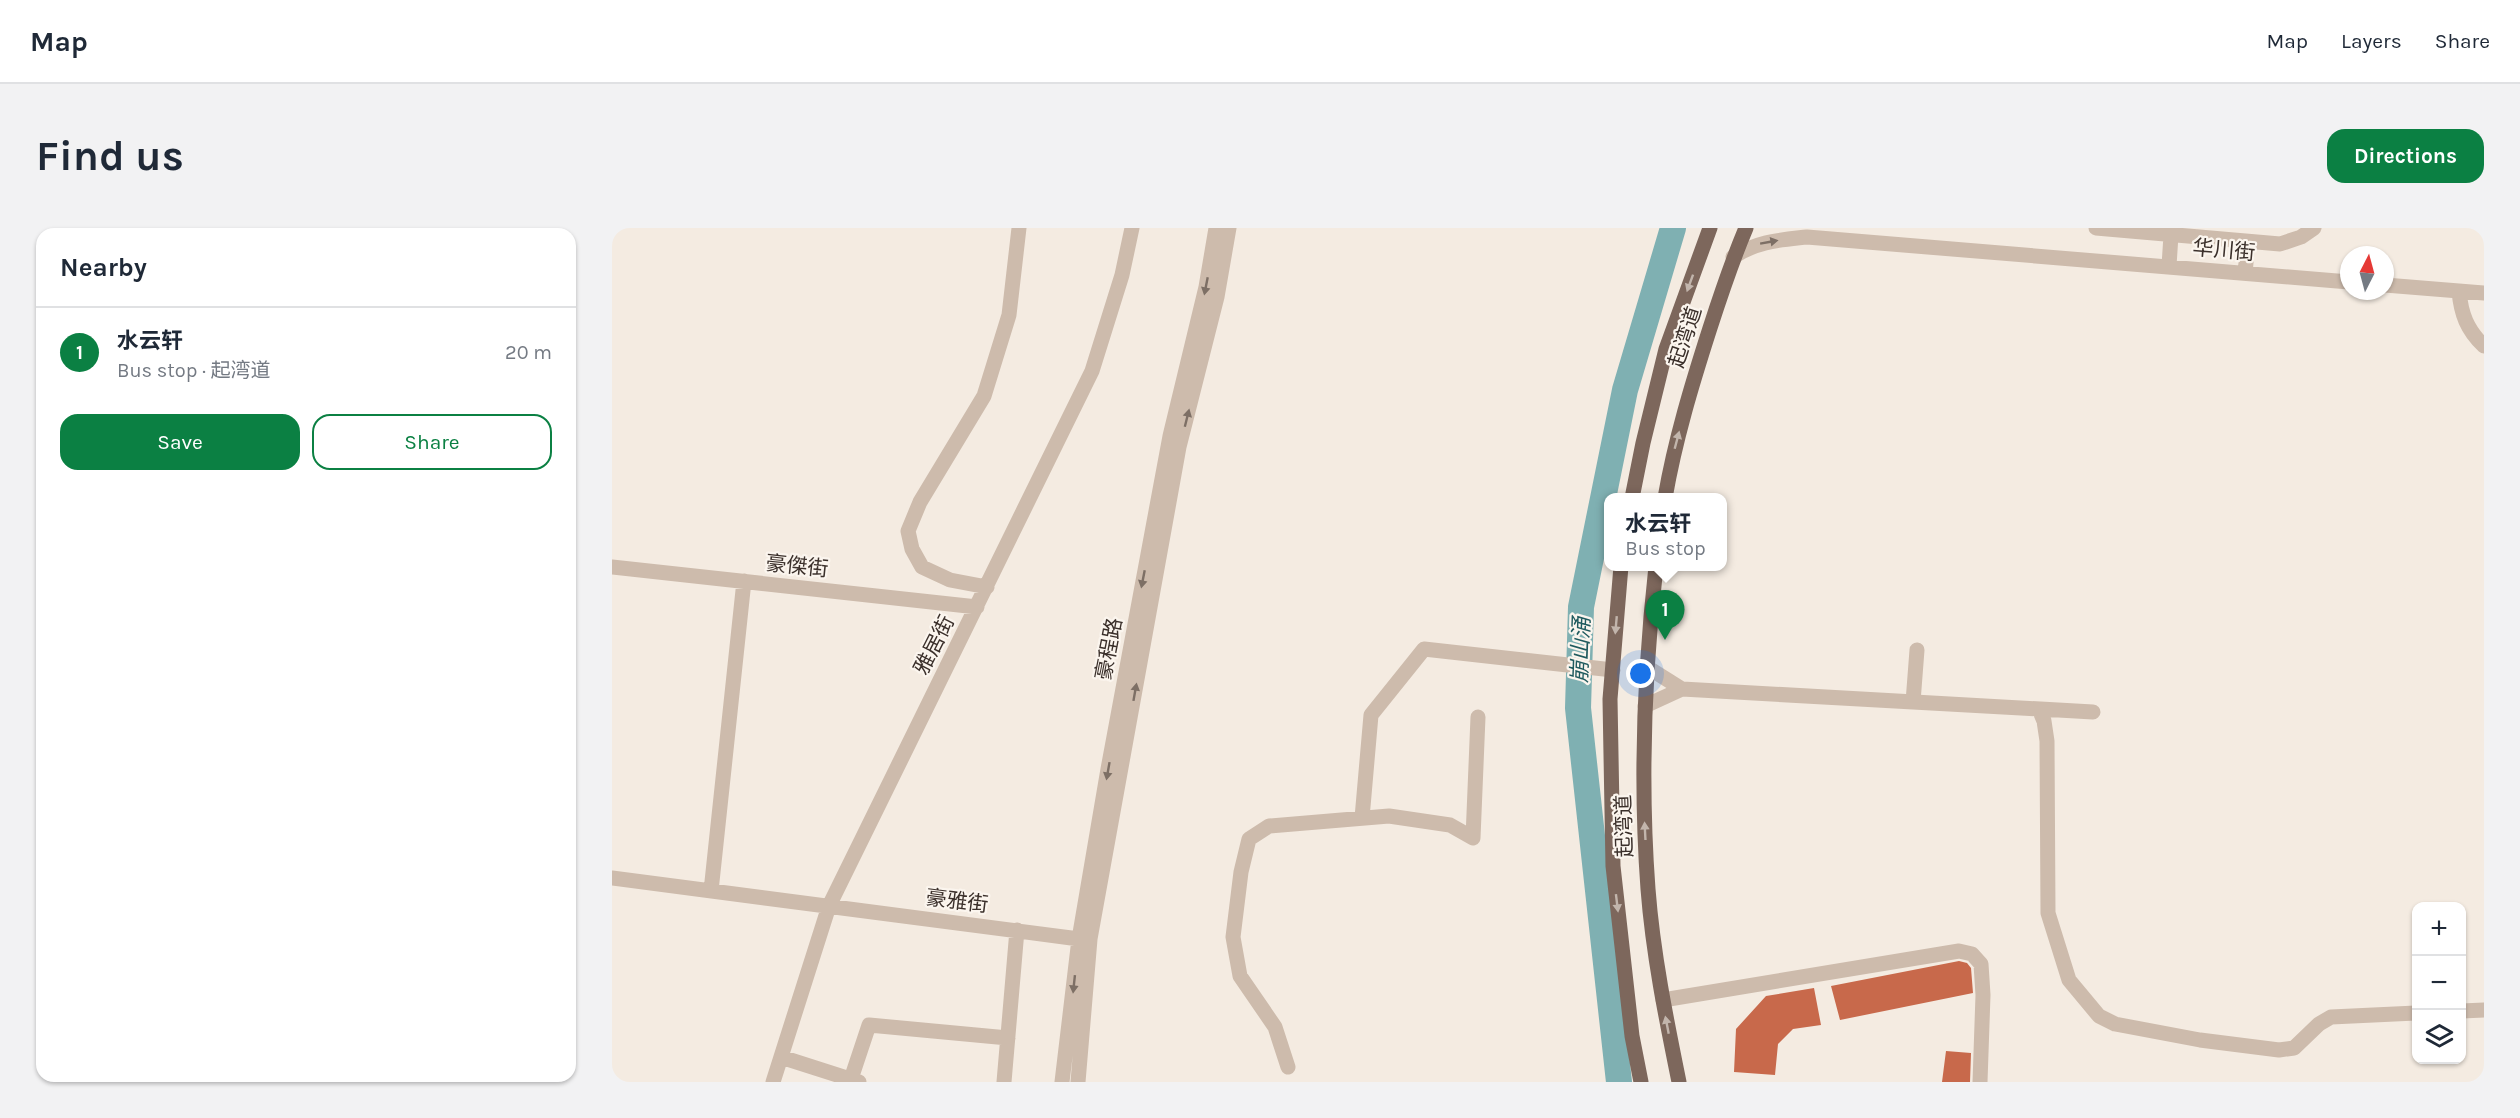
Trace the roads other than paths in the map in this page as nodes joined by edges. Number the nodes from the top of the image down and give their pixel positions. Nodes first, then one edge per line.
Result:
1 (1019, 228) edge
2 (1132, 228) edge
3 (1216, 228) edge
4 (1228, 228) edge
5 (1710, 228) edge
6 (1746, 228) edge
7 (1791, 228) edge
8 (2096, 228) edge
9 (2314, 228) edge
10 (2171, 235) junction
11 (1807, 237) junction
12 (2248, 242) junction
13 (1734, 257) junction
14 (2169, 266) junction
15 (2245, 273) junction
16 (2340, 281) edge
17 (2394, 286) edge
18 (2459, 291) junction
19 (2484, 293) edge
20 (2484, 346) edge
21 (1633, 493) edge
22 (1666, 493) edge
23 (612, 567) edge
24 (1621, 571) edge
25 (1656, 571) edge
26 (744, 581) junction
27 (987, 587) junction
28 (977, 607) junction
29 (1917, 650) dead end
30 (1647, 667) junction
31 (1612, 670) junction
32 (1682, 689) junction
33 (1913, 702) junction
34 (1645, 706) junction
35 (2039, 709) junction
36 (2093, 712) dead end
37 (1478, 717) dead end
38 (1362, 818) junction
39 (612, 878) edge
40 (711, 891) junction
41 (829, 906) junction
42 (1017, 930) junction
43 (1079, 939) junction
44 (1663, 1000) junction
45 (2484, 1010) edge
46 (2466, 1011) edge
47 (2412, 1013) edge
48 (1008, 1038) junction
49 (781, 1057) junction
50 (1288, 1067) dead end
51 (855, 1081) edge
52 (772, 1082) edge
53 (1004, 1082) edge
54 (1062, 1082) edge
55 (1078, 1082) edge
56 (1641, 1082) edge
57 (1679, 1082) edge
58 (1980, 1082) edge

1 - 27 street
2 - 27 street, 雅居街
3 -> 43 street, 豪程路
55 -> 4 street, 豪程路
5 -> 21 main road, 起湾道
6 - 13 main road, 起湾道
7 - 11 street, 华川街
8 - 10 street
9 - 12 street
10 - 12 street
10 - 14 street
13 -> 11 street, 华川街
11 - 14 street, 华川街
12 - 15 street
22 -> 13 main road, 起湾道
14 - 15 street, 华川街
15 - 16 street, 华川街
17 - 18 street
18 - 19 street
18 - 20 street
23 - 26 street, 豪傑街
24 -> 31 main road, 起湾道
25 - 30 main road, 起湾道
26 - 28 street, 豪傑街
26 - 40 street
27 - 28 street, 雅居街
28 - 41 street, 雅居街
29 - 33 street
30 - 32 street
30 - 34 main road, 起湾道
31 - 38 street
31 -> 56 main road, 起湾道
32 - 33 street
32 - 34 street
33 - 35 street
44 -> 34 main road, 起湾道
35 - 36 street
35 - 47 street
37 - 38 street
38 - 50 street
39 - 40 street
40 - 41 street
41 - 42 street, 豪雅街
41 - 49 street, 雅居街
42 - 43 street, 豪雅街
42 - 48 street
43 -> 54 street, 豪程路
57 -> 44 main road, 起湾道
44 - 58 street
45 - 46 street
48 - 51 street
48 - 53 street
49 - 51 street
49 - 52 street, 雅居街

